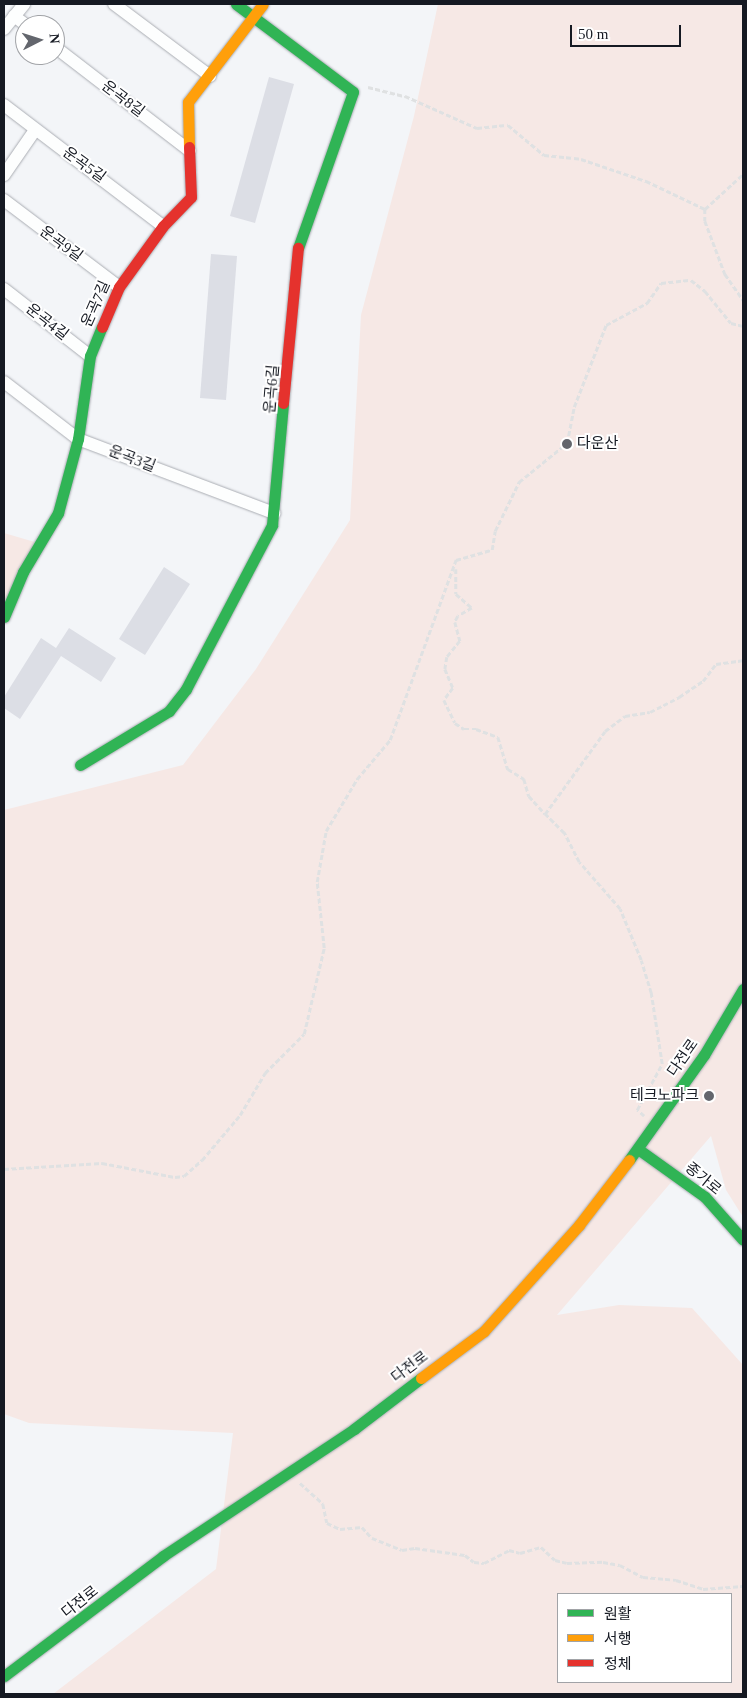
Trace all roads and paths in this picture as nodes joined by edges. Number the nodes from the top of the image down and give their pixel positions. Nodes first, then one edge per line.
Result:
1 (24, 4) edge
2 (114, 4) edge
3 (236, 4) edge
4 (263, 4) edge
5 (14, 16) joint
6 (253, 16) junction
7 (4, 29) edge
8 (65, 55) edge
9 (210, 76) junction
10 (346, 86) junction
11 (4, 105) edge
12 (35, 130) junction
13 (190, 151) junction
14 (743, 174) edge
15 (4, 176) edge
16 (4, 200) edge
17 (705, 210) junction
18 (162, 226) junction
19 (119, 287) junction
20 (4, 289) edge
21 (743, 300) edge
22 (743, 326) edge
23 (90, 356) junction
24 (4, 382) edge
25 (78, 439) junction
26 (274, 513) junction
27 (456, 567) junction
28 (4, 617) edge
29 (743, 660) edge
30 (80, 765) dead end
31 (545, 814) junction
32 (743, 989) edge
33 (653, 1125) junction
34 (638, 1150) junction
35 (4, 1169) edge
36 (743, 1240) edge
37 (291, 1473) junction
38 (743, 1586) edge
39 (4, 1676) edge

1 - 5 street
2 - 9 street
3 - 6 street
4 - 6 street, 운곡7길
5 - 7 street
6 - 9 street, 운곡7길
6 - 10 street
8 - 13 street, 운곡8길
9 - 13 street, 운곡7길
10 - 17 path
10 - 26 street, 운곡6길
11 - 12 street, 운곡5길
12 - 15 street
12 - 18 street, 운곡5길
13 - 18 street, 운곡7길
14 - 17 path
16 - 19 street, 운곡9길
17 - 21 path
18 - 19 street, 운곡7길
19 - 23 street, 운곡7길
20 - 23 street, 운곡4길
22 - 27 path
23 - 25 street, 운곡7길
24 - 25 street, 운곡3길
25 - 26 street, 운곡3길
25 - 28 street, 운곡7길
26 - 30 street, 운곡6길
27 - 31 path
27 - 35 path
29 - 31 path
31 - 33 path
32 - 33 street, 다전로
33 - 34 street, 다전로
34 - 36 street, 종가로
34 - 37 street, 다전로
37 - 38 path
37 - 39 street, 다전로

